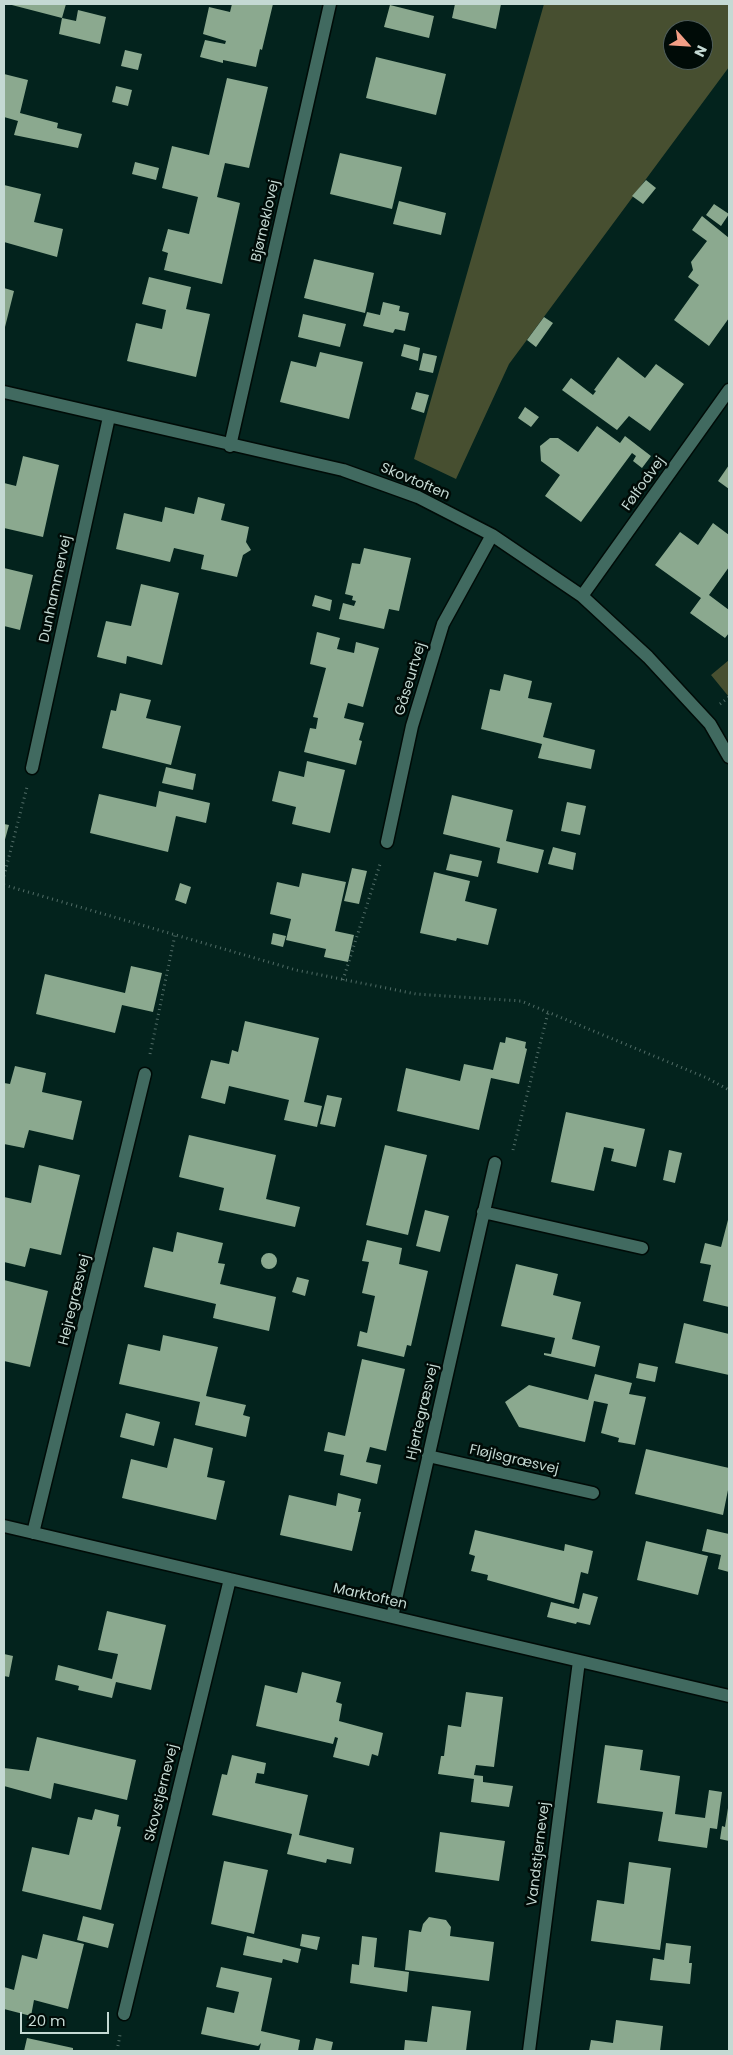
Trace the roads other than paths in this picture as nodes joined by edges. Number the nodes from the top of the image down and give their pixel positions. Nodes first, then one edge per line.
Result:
1 (330, 4) edge
2 (729, 390) edge
3 (4, 392) edge
4 (109, 417) junction
5 (230, 446) junction
6 (492, 535) junction
7 (582, 596) junction
8 (729, 757) edge
9 (32, 768) road end
10 (387, 842) road end
11 (145, 1074) road end
12 (495, 1163) road end
13 (483, 1212) junction
14 (642, 1248) dead end
15 (428, 1456) junction
16 (593, 1493) dead end
17 (4, 1526) edge
18 (33, 1533) junction
19 (230, 1579) junction
20 (392, 1618) junction
21 (579, 1661) junction
22 (729, 1696) edge
23 (124, 2014) dead end
24 (529, 2051) edge

1 - 5 street, Bjørneklovej
2 - 7 street, Følfodvej
3 - 4 street, Skovtoften
4 - 5 street, Skovtoften
4 - 9 street, Dunhammervej
5 - 6 street, Skovtoften
6 - 7 street, Skovtoften
6 - 10 street, Gåseurtvej
7 - 8 street, Skovtoften
11 - 18 street, Hejregræsvej
12 - 13 street, Hjertegræsvej
13 - 14 street
13 - 15 street, Hjertegræsvej
15 - 16 street, Fløjlsgræsvej
15 - 20 street, Hjertegræsvej
17 - 18 street, Marktoften
18 - 19 street, Marktoften
19 - 20 street, Marktoften
19 - 23 street, Skovstjernevej
20 - 21 street, Marktoften
21 - 22 street, Marktoften
21 - 24 street, Vandstjernevej

